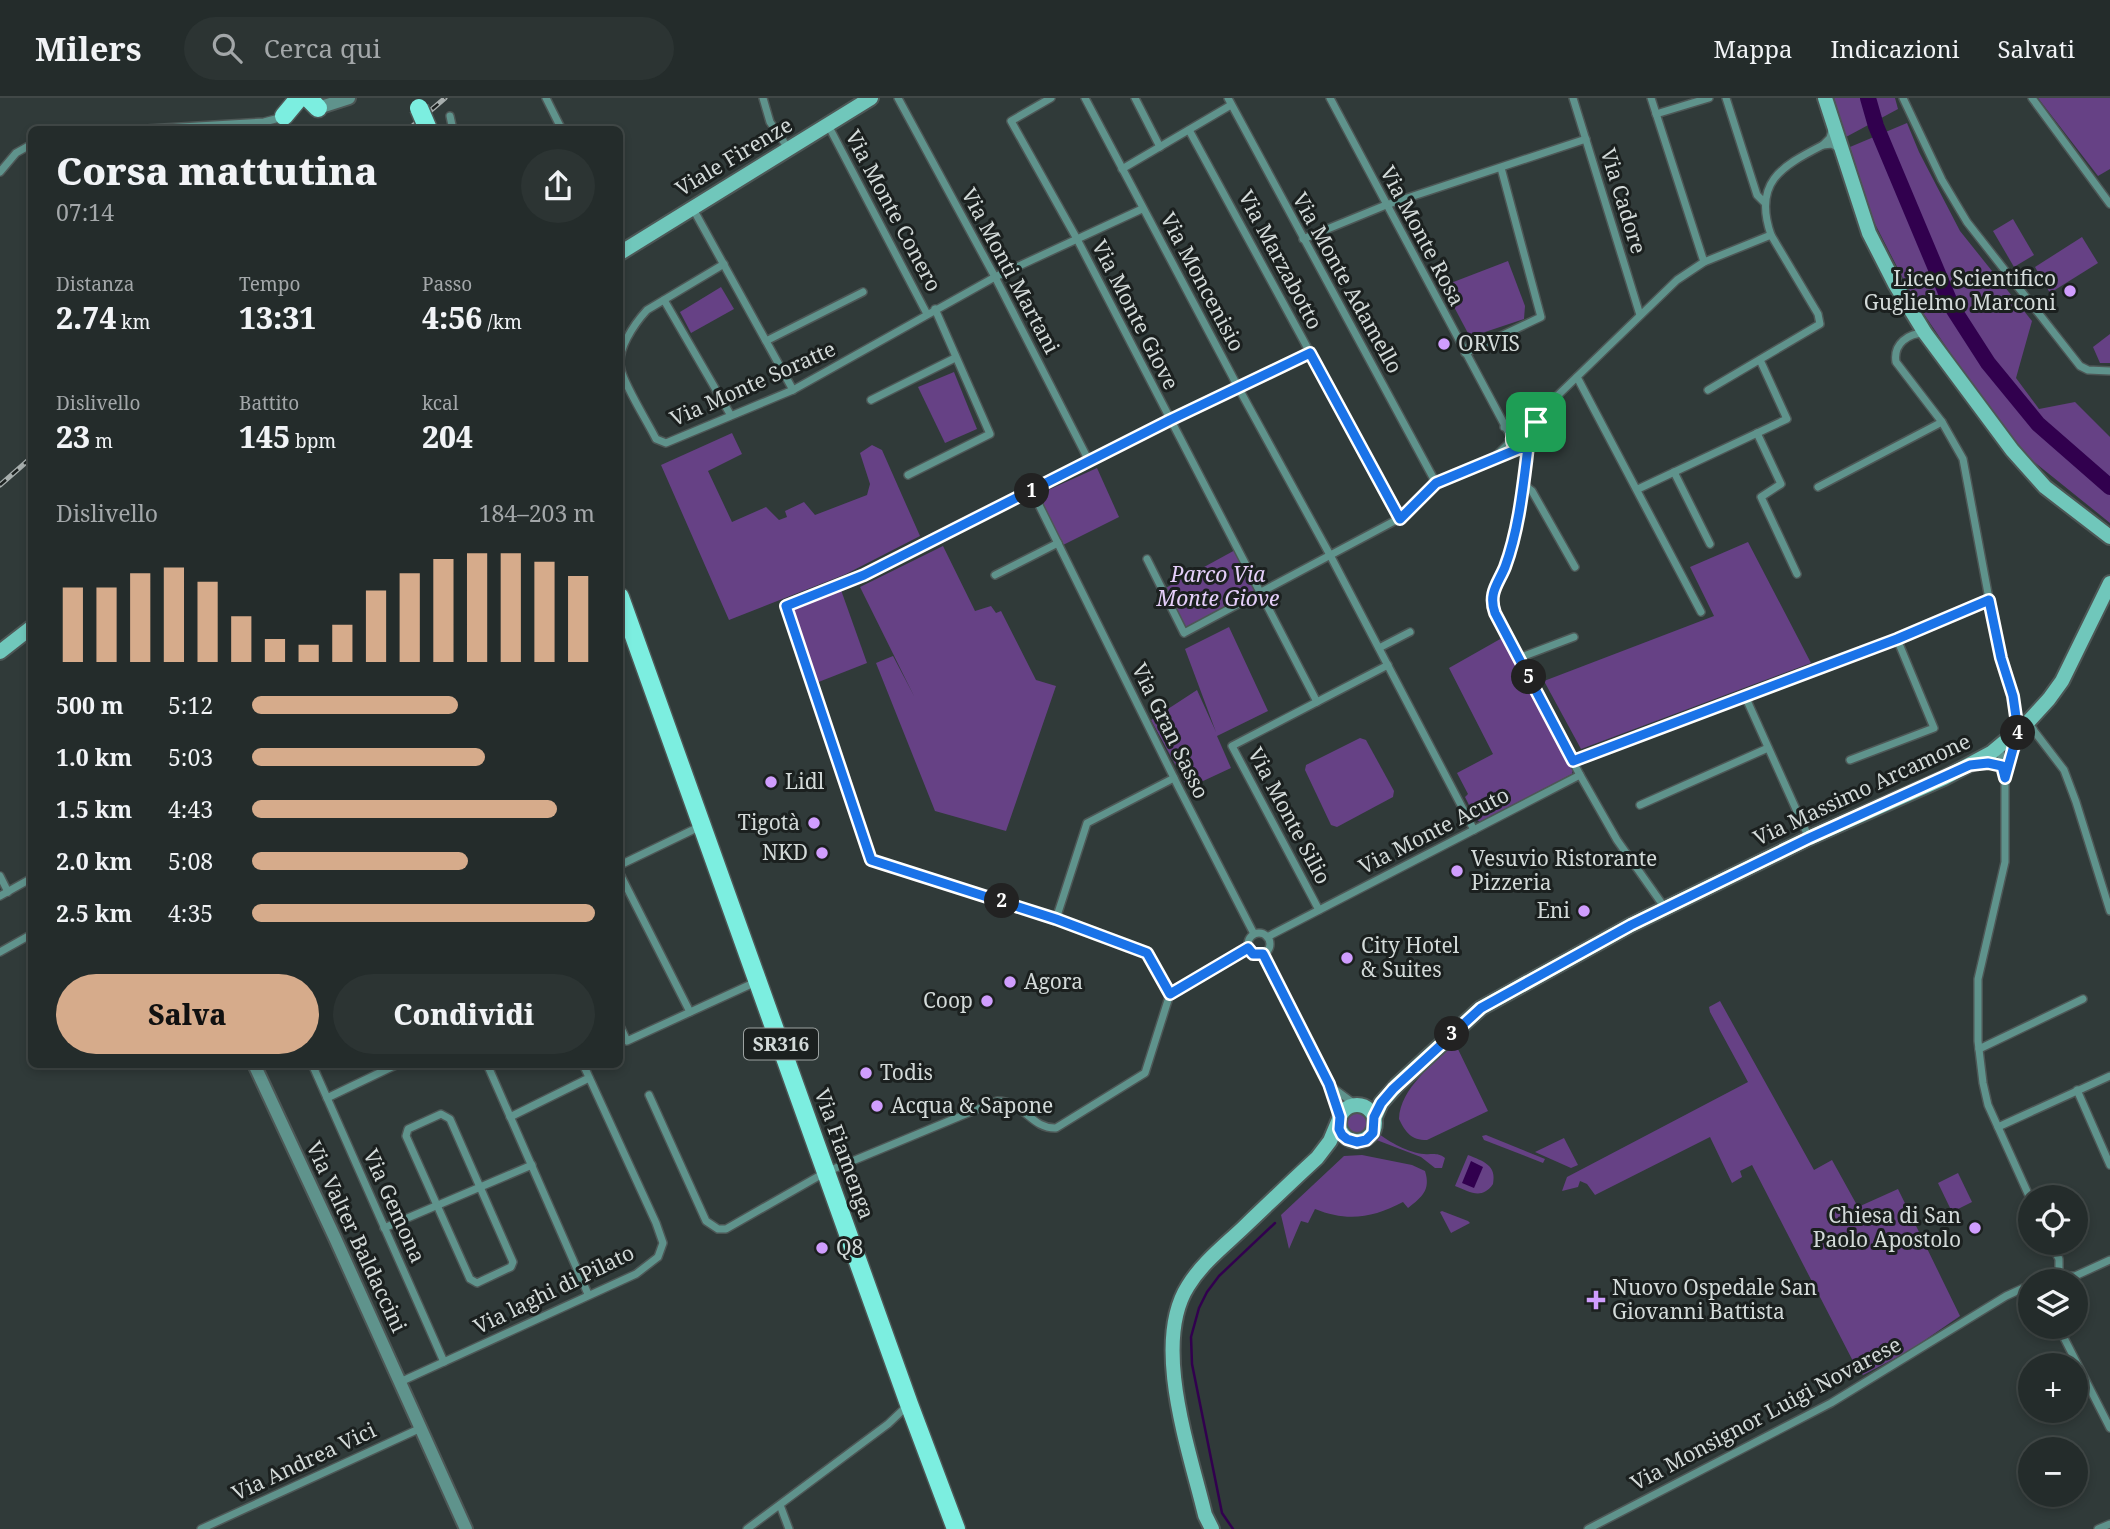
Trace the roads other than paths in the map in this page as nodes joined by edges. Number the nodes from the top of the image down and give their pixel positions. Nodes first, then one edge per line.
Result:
1 (299, 98) edge
2 (349, 98) edge
3 (546, 98) edge
4 (763, 98) edge
5 (871, 98) edge
6 (898, 98) edge
7 (1051, 98) edge
8 (1085, 98) edge
9 (1135, 98) edge
10 (1330, 98) edge
11 (1573, 98) edge
12 (1651, 98) edge
13 (1709, 98) edge
14 (1727, 98) edge
15 (1825, 98) edge
16 (1903, 98) edge
17 (2032, 98) edge
18 (315, 101) edge
19 (1229, 102) edge
20 (417, 103) edge
21 (1656, 114) junction
22 (450, 116) dead end
23 (281, 118) junction
24 (827, 125) junction
25 (181, 126) edge
26 (427, 126) edge
27 (452, 126) edge
28 (560, 126) edge
29 (1833, 126) junction
30 (1189, 130) junction
31 (1586, 139) junction
32 (1823, 145) junction
33 (28, 146) edge
34 (1160, 147) junction
35 (788, 148) junction
36 (1840, 149) junction
37 (1501, 168) junction
38 (1122, 169) junction
39 (0, 172) edge
40 (2107, 193) edge
41 (1765, 203) junction
42 (2110, 204) edge
43 (1386, 205) junction
44 (692, 207) junction
45 (1142, 209) junction
46 (1771, 235) junction
47 (1077, 239) junction
48 (1303, 239) junction
49 (623, 251) edge
50 (1703, 262) junction
51 (724, 264) junction
52 (995, 277) junction
53 (863, 292) dead end
54 (664, 300) junction
55 (935, 309) junction
56 (927, 314) junction
57 (1640, 315) junction
58 (1918, 330) junction
59 (766, 341) junction
60 (623, 350) edge
61 (1310, 353) junction
62 (1465, 353) junction
63 (955, 358) junction
64 (1760, 360) junction
65 (2110, 371) edge
66 (623, 374) edge
67 (1577, 377) junction
68 (1238, 387) junction
69 (793, 390) junction
70 (1708, 390) dead end
71 (871, 400) dead end
72 (1541, 412) junction
73 (730, 414) junction
74 (1170, 420) junction
75 (1942, 422) junction
76 (1504, 426) junction
77 (1520, 429) junction
78 (1757, 433) junction
79 (1531, 435) junction
80 (1511, 439) junction
81 (1528, 447) junction
82 (1518, 449) junction
83 (1494, 458) junction
84 (1089, 461) junction
85 (1674, 472) junction
86 (908, 475) dead end
87 (1436, 483) junction
88 (1523, 484) junction
89 (1818, 487) dead end
90 (1638, 489) junction
91 (1032, 491) junction
92 (1400, 519) junction
93 (2110, 537) edge
94 (1058, 543) junction
95 (1710, 544) dead end
96 (1330, 555) junction
97 (1147, 559) dead end
98 (1575, 567) dead end
99 (1797, 574) dead end
100 (995, 575) dead end
101 (2110, 583) edge
102 (1260, 593) junction
103 (1989, 600) junction
104 (623, 605) edge
105 (1701, 612) dead end
106 (1410, 632) dead end
107 (28, 635) edge
108 (1574, 637) dead end
109 (1897, 639) junction
110 (1379, 648) junction
111 (0, 652) edge
112 (1519, 658) junction
113 (1388, 665) junction
114 (1745, 696) junction
115 (1317, 702) junction
116 (2026, 727) junction
117 (1768, 748) junction
118 (2007, 748) junction
119 (1850, 760) dead end
120 (1573, 761) junction
121 (1970, 765) junction
122 (2002, 766) junction
123 (1580, 775) junction
124 (1174, 778) junction
125 (2005, 778) junction
126 (1640, 805) dead end
127 (702, 826) junction
128 (1474, 831) junction
129 (1809, 838) junction
130 (623, 863) edge
131 (0, 876) edge
132 (623, 879) edge
133 (28, 880) edge
134 (8, 892) junction
135 (0, 896) edge
136 (1666, 908) junction
137 (1319, 910) junction
138 (2110, 911) edge
139 (1056, 919) junction
140 (1254, 934) junction
141 (28, 935) edge
142 (1267, 937) junction
143 (1248, 948) junction
144 (0, 952) edge
145 (1263, 954) junction
146 (759, 981) junction
147 (1170, 994) junction
148 (2084, 999) dead end
149 (690, 1012) junction
150 (623, 1033) edge
151 (1979, 1049) junction
152 (256, 1068) edge
153 (314, 1068) edge
154 (390, 1068) edge
155 (489, 1068) edge
156 (585, 1068) edge
157 (2110, 1076) edge
158 (589, 1078) junction
159 (1329, 1084) junction
160 (1397, 1085) junction
161 (2077, 1090) junction
162 (649, 1096) dead end
163 (327, 1098) junction
164 (1356, 1105) junction
165 (510, 1117) junction
166 (1340, 1117) junction
167 (1374, 1117) junction
168 (1998, 1127) junction
169 (1353, 1142) junction
170 (1317, 1158) junction
171 (531, 1165) junction
172 (2110, 1165) edge
173 (826, 1172) junction
174 (2024, 1185) edge
175 (480, 1187) junction
176 (437, 1205) junction
177 (384, 1228) junction
178 (2110, 1260) edge
179 (2088, 1270) edge
180 (2018, 1290) edge
181 (588, 1294) junction
182 (2065, 1339) edge
183 (444, 1362) junction
184 (400, 1382) junction
185 (909, 1405) junction
186 (421, 1428) junction
187 (2110, 1428) edge
188 (942, 1491) junction
189 (780, 1505) junction
190 (1205, 1522) edge
191 (2110, 1524) edge
192 (201, 1529) edge
193 (466, 1529) edge
194 (747, 1529) edge
195 (789, 1529) edge
196 (956, 1529) edge
197 (962, 1529) edge
198 (1212, 1529) edge
199 (1588, 1529) edge
200 (2098, 1529) edge

1 - 23 main road
2 - 18 street
3 - 28 street
4 - 35 street
5 - 24 main road, Viale Firenze
6 - 52 street, Via Monti Martani
7 - 47 street, Via Monte Giove
8 - 38 street, Via Moncenisio
9 - 34 street
10 - 43 street, Via Monte Rosa
11 - 31 street, Via Cadore
12 - 21 street
13 - 21 street
14 - 41 street
15 - 29 main road
16 - 65 street
17 - 40 street
18 - 23 street
19 - 30 street
19 - 48 street, Via Monte Adamello
20 - 26 main road, bridge
21 - 50 street
22 - 27 street
23 - 25 street
24 - 35 main road, Viale Firenze
24 - 56 street, Via Monte Conero
29 - 32 street
29 - 36 main road
30 - 34 street
30 - 61 street, Via Marzabotto
31 - 37 street
31 - 57 street, Via Cadore
32 - 36 street
32 - 41 street
33 - 39 street
34 - 38 street
35 - 44 main road, Viale Firenze
36 - 58 main road
37 - 43 street
37 - 62 street
38 - 45 street, Via Moncenisio
40 - 42 street
41 - 46 street
43 - 48 street
43 - 62 street, Via Monte Rosa
44 - 49 main road, Viale Firenze
44 - 51 street
45 - 47 street, Via Monte Giove
45 - 68 street, Via Moncenisio
46 - 50 street
46 - 64 street
47 - 52 street, Via Monte Giove
47 - 74 street, Via Monte Giove
48 - 87 street, Via Monte Adamello
50 - 57 street
51 - 54 street
51 - 59 street
52 - 55 street, Via Monte Soratte
52 - 84 street, Via Monti Martani
53 - 59 street
54 - 60 street, Via Monte Soratte
54 - 73 street
55 - 56 street, Via Monte Soratte
55 - 63 street
56 - 69 street, Via Monte Soratte
57 - 67 street
58 - 75 street
58 - 93 main road
59 - 69 street
61 - 68 street
61 - 92 street, Via Marzabotto
62 - 76 street, Via Monte Rosa
63 - 71 street
63 - 86 street
64 - 70 street
64 - 78 street
66 - 73 street, Via Monte Soratte
67 - 72 street
67 - 90 street
68 - 74 street
68 - 96 street, Via Moncenisio
69 - 73 street, Via Monte Soratte
72 - 77 street
72 - 79 street
74 - 84 street
74 - 102 street, Via Monte Giove
75 - 89 street
75 - 103 street
76 - 77 street
76 - 80 street, Via Monte Rosa
77 - 79 street
77 - 80 street
78 - 85 street
78 - 99 street
79 - 81 street
80 - 82 street
80 - 83 street
81 - 82 street
81 - 88 street
82 - 83 street
83 - 87 street
84 - 91 street
85 - 90 street
85 - 95 street
87 - 92 street
88 - 98 street
88 - 112 street
90 - 105 street
91 - 94 street, Via Gran Sasso
91 - 139 street
92 - 96 street
94 - 100 street
94 - 124 street, Via Gran Sasso
96 - 102 street
96 - 110 street, Via Moncenisio
97 - 102 street
101 - 116 main road, Via Massimo Arcamone
102 - 115 street, Via Monte Giove
103 - 109 street
103 - 116 street
104 - 127 main road, Via Fiamenga / SR316
106 - 110 street
107 - 111 main road
108 - 112 street
109 - 114 street
109 - 119 street
110 - 113 street, Via Moncenisio
112 - 120 street
113 - 115 street, Via Monte Silio
113 - 128 street, Via Moncenisio
114 - 117 street
114 - 120 street
115 - 137 street, Via Monte Silio
116 - 118 main road, Via Massimo Arcamone
116 - 138 street
117 - 126 street
117 - 129 street
118 - 121 main road, Via Massimo Arcamone
118 - 122 street
118 - 125 street
120 - 123 street
121 - 122 street
121 - 129 main road, Via Massimo Arcamone
122 - 125 street
123 - 128 street, Via Monte Acuto
123 - 136 street
124 - 139 street
124 - 140 street, Via Gran Sasso
125 - 151 street
127 - 130 street
127 - 146 main road, Via Fiamenga / SR316
128 - 137 street, Via Monte Acuto
129 - 136 main road, Via Massimo Arcamone
131 - 134 street
132 - 149 street
133 - 134 street
134 - 135 street
136 - 160 main road, Via Massimo Arcamone
137 - 142 street, Via Monte Acuto
139 - 147 street
140 - 142 street
140 - 143 street
141 - 144 street
142 - 145 street
143 - 145 street
143 - 147 street
145 - 159 street
146 - 149 street
146 - 173 main road, Via Fiamenga / SR316
147 - 173 street
148 - 151 street
149 - 150 street
151 - 168 street
152 - 184 street, Via Valter Baldaccini
153 - 163 street, Via Gemona
154 - 163 street
155 - 165 street
156 - 158 street, Via laghi di Pilato
157 - 161 street
158 - 165 street
158 - 181 street, Via laghi di Pilato
159 - 164 street
159 - 166 street
160 - 164 main road, Via Massimo Arcamone
160 - 167 main road, Via Massimo Arcamone
161 - 168 street
161 - 172 street
162 - 173 street
163 - 177 street, Via Gemona
164 - 166 main road, Via Massimo Arcamone
164 - 167 main road
165 - 171 street
166 - 169 main road
166 - 170 main road, Via Massimo Arcamone
167 - 169 main road, Via Massimo Arcamone
168 - 174 street
169 - 170 main road, Via Massimo Arcamone
170 - 190 main road, Via Massimo Arcamone
171 - 175 street
171 - 181 street
173 - 185 main road, Via Fiamenga / SR316
175 - 176 street
175 - 176 street
175 - 176 street
176 - 177 street
177 - 183 street, Via Gemona
178 - 179 street
180 - 199 street, Via Monsignor Luigi Novarese
181 - 183 street, Via laghi di Pilato
182 - 187 street
183 - 184 street, Via laghi di Pilato
184 - 186 street, Via Valter Baldaccini
185 - 188 main road, Via Fiamenga / SR316
185 - 189 street
186 - 192 street, Via Andrea Vici
186 - 193 street, Via Valter Baldaccini
188 - 196 main road, Via Fiamenga / SR316
188 - 197 main road
189 - 194 street
189 - 195 street
190 - 198 main road, Via Massimo Arcamone
191 - 200 street

